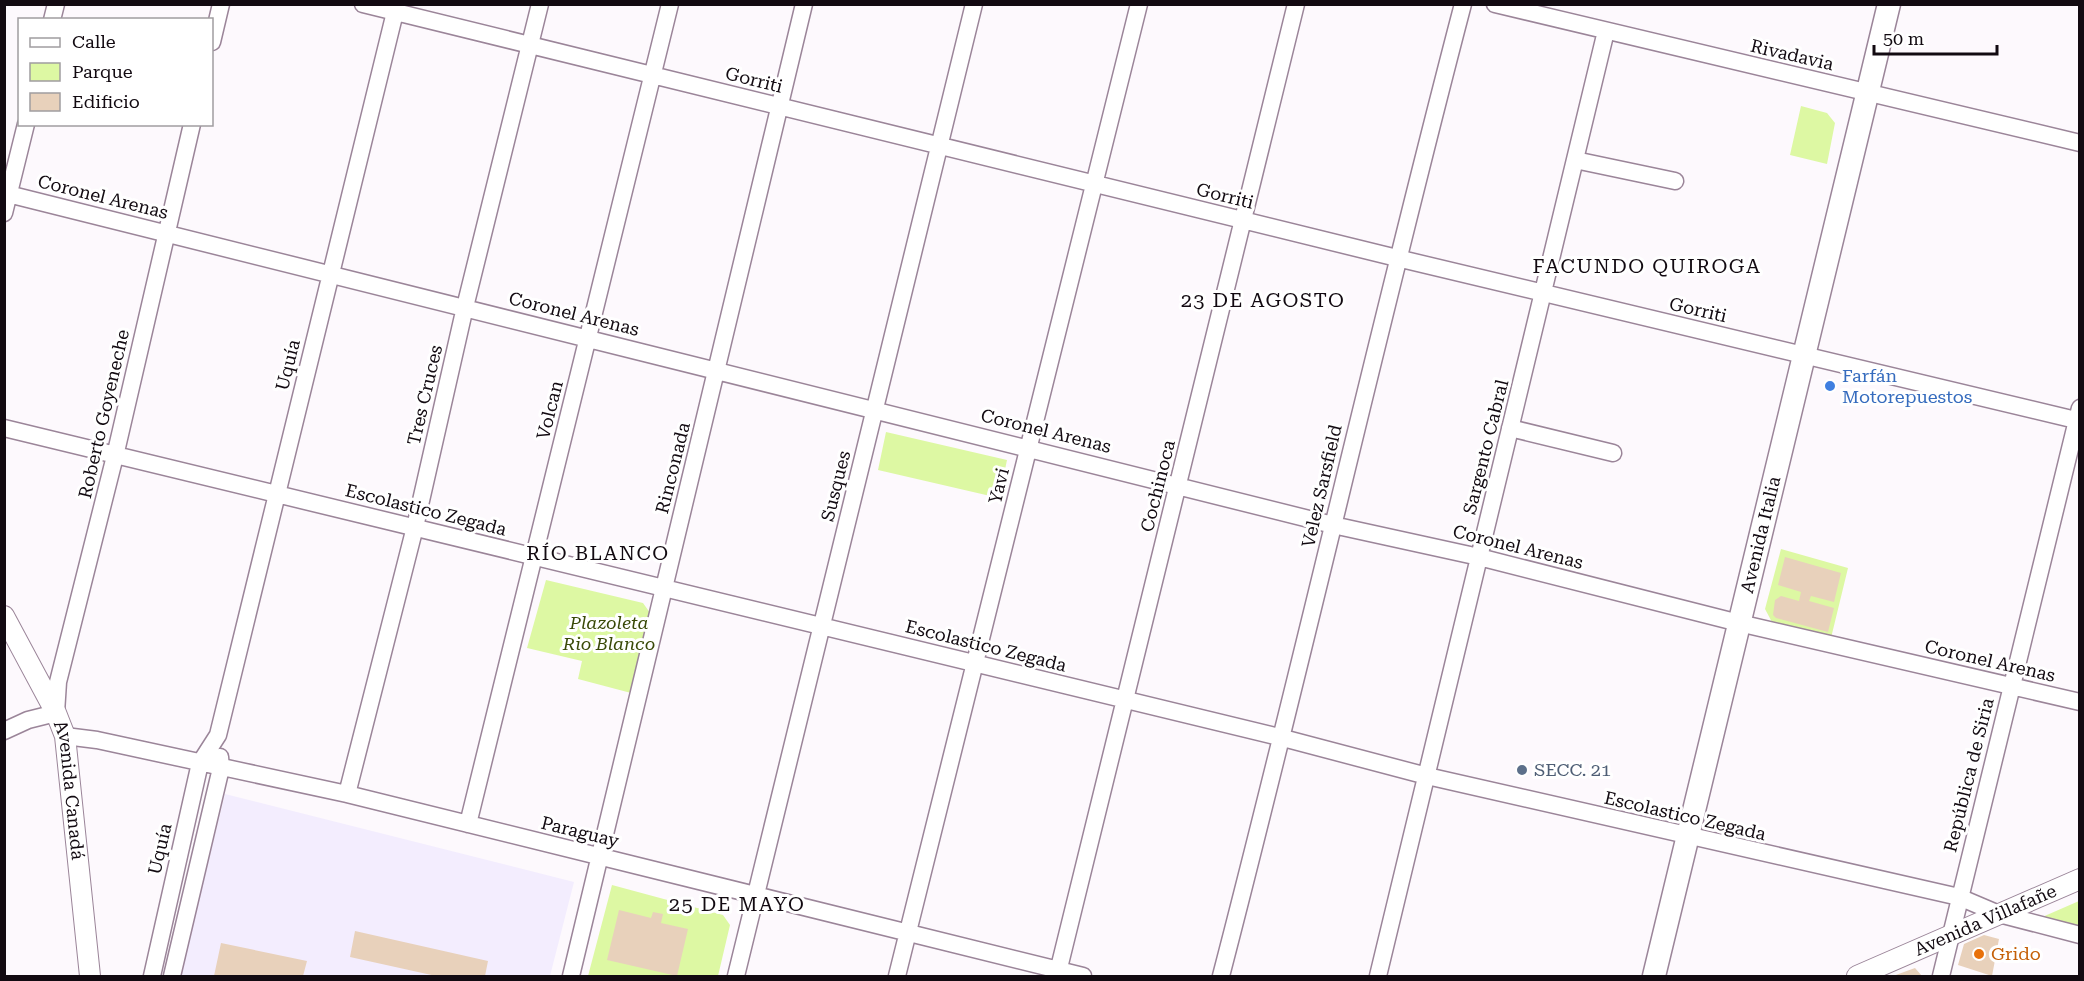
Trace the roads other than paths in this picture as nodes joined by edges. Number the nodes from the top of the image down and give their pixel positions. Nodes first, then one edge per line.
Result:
1 (220, 4) edge
2 (363, 4) edge
3 (540, 4) edge
4 (670, 4) edge
5 (804, 4) edge
6 (974, 4) edge
7 (1139, 4) edge
8 (1296, 4) edge
9 (1463, 4) edge
10 (1495, 4) edge
11 (1888, 4) edge
12 (396, 8) edge
13 (1606, 31) junction
14 (213, 37) edge
15 (530, 47) junction
16 (652, 76) junction
17 (1867, 93) junction
18 (780, 107) junction
19 (26, 126) edge
20 (192, 126) edge
21 (2079, 143) edge
22 (939, 146) junction
23 (1575, 160) junction
24 (1675, 181) dead end
25 (1095, 184) junction
26 (7, 193) edge
27 (4, 213) edge
28 (1243, 221) junction
29 (166, 233) junction
30 (1397, 258) junction
31 (331, 274) junction
32 (1543, 293) junction
33 (465, 307) junction
34 (588, 338) junction
35 (1804, 355) junction
36 (717, 369) junction
37 (875, 409) junction
38 (2078, 416) edge
39 (4, 428) edge
40 (1510, 429) junction
41 (1029, 447) junction
42 (1613, 453) dead end
43 (115, 456) junction
44 (1178, 484) junction
45 (277, 494) junction
46 (1333, 525) junction
47 (415, 527) junction
48 (534, 556) junction
49 (1479, 557) junction
50 (664, 588) junction
51 (4, 616) edge
52 (1739, 623) junction
53 (822, 626) junction
54 (975, 663) junction
55 (2011, 685) junction
56 (1125, 699) junction
57 (2079, 702) edge
58 (56, 713) junction
59 (4, 731) edge
60 (218, 735) junction
61 (65, 736) junction
62 (1283, 738) junction
63 (200, 763) junction
64 (221, 768) junction
65 (1427, 776) junction
66 (346, 794) junction
67 (468, 824) junction
68 (1687, 837) junction
69 (599, 857) junction
70 (2079, 879) edge
71 (756, 896) junction
72 (1959, 897) junction
73 (1999, 914) junction
74 (908, 933) junction
75 (1952, 934) junction
76 (2079, 935) edge
77 (1058, 973) edge
78 (90, 976) edge
79 (152, 976) edge
80 (172, 976) edge
81 (571, 976) edge
82 (736, 976) edge
83 (897, 976) edge
84 (1083, 976) edge
85 (1221, 976) edge
86 (1378, 976) edge
87 (1654, 976) edge
88 (1857, 976) edge
89 (1941, 976) edge

1 - 14 street
2 - 12 street, Gorriti
3 - 15 street, Tres Cruces
4 - 16 street, Volcan
5 - 18 street, Rinconada
6 - 22 street, Susques
7 - 25 street, Yavi
8 - 28 street, Cochinoca
9 - 30 street, Velez Sarsfield
10 - 13 street, Rivadavia
11 - 17 main road, Avenida Italia
12 - 15 street, Gorriti
12 - 31 street, Uquía
13 - 17 street, Rivadavia
13 - 23 street, Sargento Cabral
15 - 16 street, Gorriti
15 - 33 street, Tres Cruces
16 - 18 street, Gorriti
16 - 34 street, Volcan
17 - 21 street, Rivadavia
17 - 35 main road, Avenida Italia
18 - 22 street, Gorriti
18 - 36 street, Rinconada
19 - 26 street
20 - 29 street, Roberto Goyeneche
22 - 25 street, Gorriti
22 - 37 street, Susques
23 - 24 street
23 - 32 street, Sargento Cabral
25 - 28 street, Gorriti
25 - 41 street, Yavi
26 - 27 street
26 - 29 street, Coronel Arenas
28 - 30 street, Gorriti
28 - 44 street, Cochinoca
29 - 31 street, Coronel Arenas
29 - 43 street, Roberto Goyeneche
30 - 32 street, Gorriti
30 - 46 street, Velez Sarsfield
31 - 33 street, Coronel Arenas
31 - 45 street, Uquía
32 - 35 street, Gorriti
32 - 40 street, Sargento Cabral
33 - 34 street, Coronel Arenas
33 - 47 street, Tres Cruces
34 - 36 street, Coronel Arenas
34 - 48 street, Volcan
35 - 38 street, Gorriti
35 - 52 main road, Avenida Italia
36 - 37 street, Coronel Arenas
36 - 50 street, Rinconada
37 - 41 street, Coronel Arenas
37 - 53 street, Susques
38 - 55 street, República de Siria
39 - 43 street, Escolastico Zegada
40 - 42 street
40 - 49 street, Sargento Cabral
41 - 44 street, Coronel Arenas
41 - 54 street, Yavi
43 - 45 street, Escolastico Zegada
43 - 58 street, Roberto Goyeneche
44 - 46 street, Coronel Arenas
44 - 56 street, Cochinoca
45 - 47 street, Escolastico Zegada
45 - 60 street, Uquía
46 - 49 street, Coronel Arenas
46 - 62 street, Velez Sarsfield
47 - 48 street, Escolastico Zegada
47 - 66 street, Tres Cruces
48 - 50 street, Escolastico Zegada
48 - 67 street, Volcan
49 - 52 street, Coronel Arenas
49 - 65 street, Sargento Cabral
50 - 53 street, Escolastico Zegada
50 - 69 street, Rinconada
51 - 58 street, Avenida Canadá
52 - 55 street, Coronel Arenas
52 - 68 main road, Avenida Italia
53 - 54 street, Escolastico Zegada
53 - 71 street, Susques
54 - 56 street, Escolastico Zegada
54 - 74 street, Yavi
55 - 57 street, Coronel Arenas
55 - 72 street, República de Siria
56 - 62 street, Escolastico Zegada
56 - 77 street, Cochinoca
58 - 59 street
58 - 61 street, Avenida Canadá
60 - 63 street, Uquía
60 - 64 street, Uquía
61 - 63 street, Paraguay
61 - 78 street, Avenida Canadá
62 - 65 street, Escolastico Zegada
62 - 85 street, Velez Sarsfield
63 - 64 street, Paraguay
63 - 79 street, Uquía
64 - 66 street, Paraguay
64 - 80 street, Uquía
65 - 68 street, Escolastico Zegada
65 - 86 street, Sargento Cabral
66 - 67 street, Paraguay
67 - 69 street, Paraguay
68 - 72 street, Escolastico Zegada
68 - 87 main road, Avenida Italia
69 - 71 street, Paraguay
69 - 81 street, Rinconada
70 - 73 street, Avenida Villafañe
71 - 74 street, Paraguay
71 - 82 street, Susques
72 - 73 street, Escolastico Zegada
72 - 75 street, República de Siria
73 - 75 street, Avenida Villafañe
73 - 76 street
74 - 77 street, Paraguay
74 - 83 street, Yavi
75 - 88 street, Avenida Villafañe
75 - 89 street, República de Siria
77 - 84 street, Paraguay

